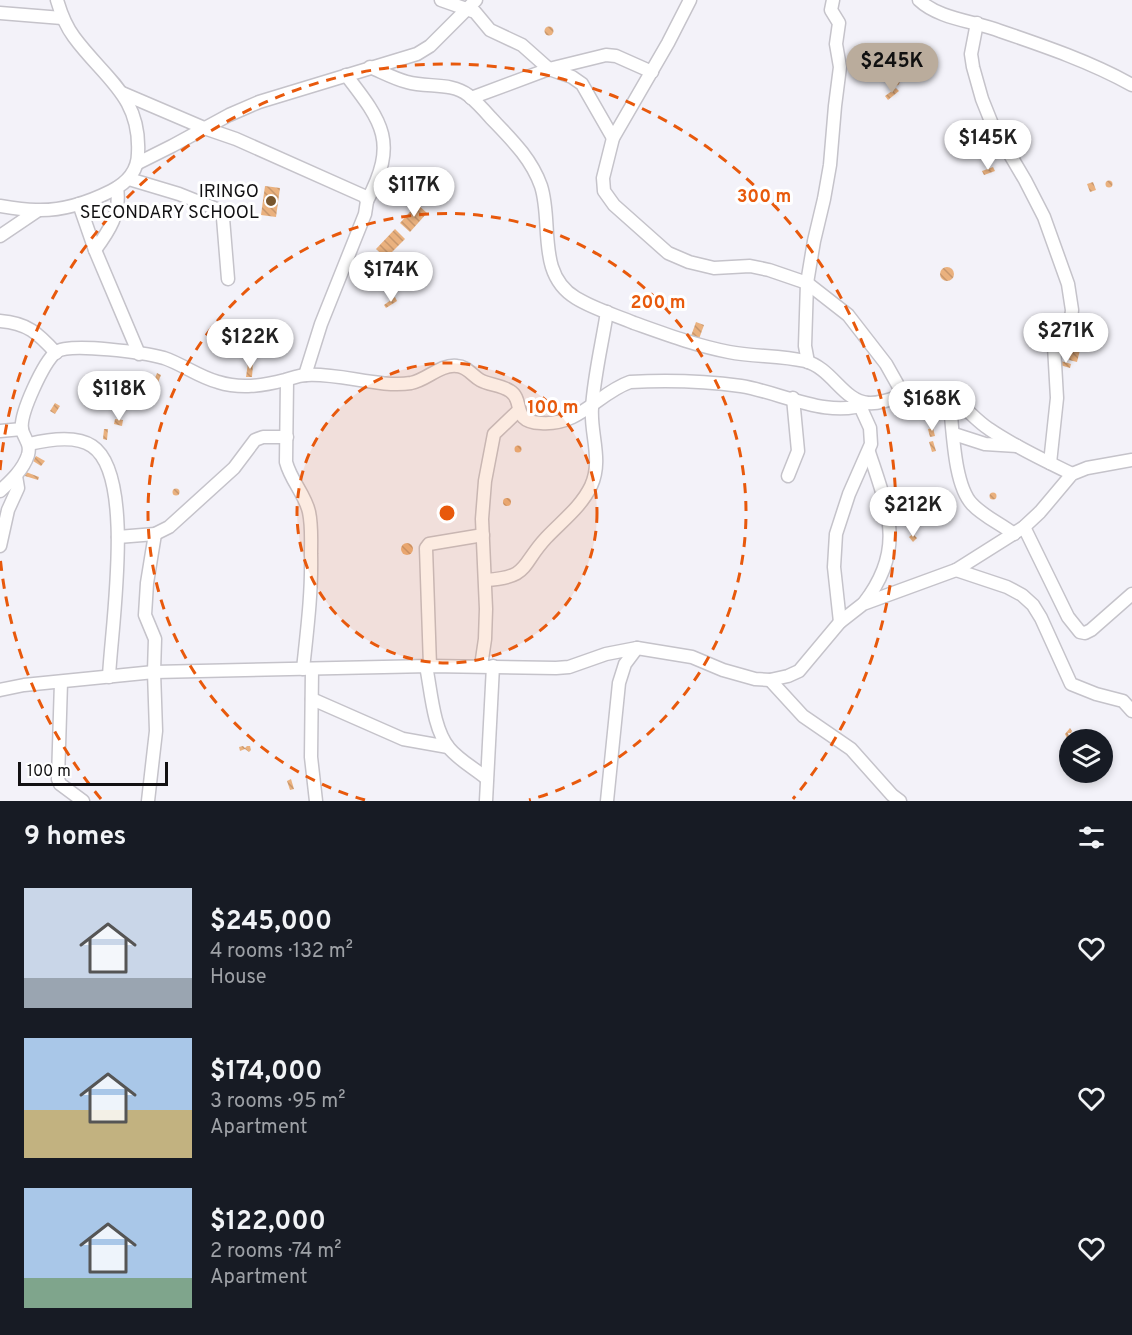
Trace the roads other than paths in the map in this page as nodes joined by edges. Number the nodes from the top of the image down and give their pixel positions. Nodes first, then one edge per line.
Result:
1 (57, 0) edge
2 (441, 0) edge
3 (690, 0) edge
4 (833, 0) edge
5 (920, 1) edge
6 (472, 4) edge
7 (0, 13) edge
8 (62, 18) junction
9 (977, 23) junction
10 (370, 67) junction
11 (549, 69) junction
12 (652, 72) junction
13 (346, 75) junction
14 (1132, 86) edge
15 (122, 93) junction
16 (471, 98) junction
17 (204, 128) junction
18 (613, 138) junction
19 (138, 163) junction
20 (129, 179) junction
21 (117, 188) junction
22 (367, 201) junction
23 (79, 204) junction
24 (0, 206) edge
25 (37, 211) junction
26 (0, 236) edge
27 (95, 250) junction
28 (228, 279) dead end
29 (807, 283) junction
30 (607, 312) junction
31 (0, 321) edge
32 (56, 352) junction
33 (139, 354) junction
34 (808, 362) junction
35 (305, 375) junction
36 (287, 380) junction
37 (904, 396) junction
38 (949, 397) junction
39 (793, 399) junction
40 (864, 405) junction
41 (592, 407) junction
42 (519, 411) junction
43 (22, 429) junction
44 (0, 430) edge
45 (954, 434) junction
46 (287, 437) junction
47 (29, 444) junction
48 (1017, 446) junction
49 (870, 452) junction
50 (1132, 460) edge
51 (1050, 463) junction
52 (1072, 474) junction
53 (16, 476) junction
54 (788, 476) dead end
55 (0, 491) edge
56 (1019, 531) junction
57 (155, 534) junction
58 (483, 535) junction
59 (118, 537) junction
60 (0, 546) edge
61 (956, 570) junction
62 (486, 580) junction
63 (1132, 594) edge
64 (863, 604) junction
65 (840, 622) junction
66 (637, 648) junction
67 (428, 666) junction
68 (487, 666) junction
69 (308, 669) junction
70 (154, 672) junction
71 (109, 677) junction
72 (770, 680) junction
73 (61, 682) junction
74 (0, 690) edge
75 (312, 699) junction
76 (1132, 711) edge
77 (448, 747) junction
78 (486, 778) junction
79 (83, 801) edge
80 (148, 801) edge
81 (316, 801) edge
82 (486, 801) edge
83 (607, 801) edge
84 (900, 801) edge

1 - 8 street
2 - 6 street
3 - 12 street
4 - 29 street
5 - 9 street
6 - 10 street
6 - 11 street
7 - 8 street
8 - 15 street
9 - 14 street
9 - 51 street
10 - 13 street
10 - 16 street
11 - 12 street
11 - 16 street
11 - 18 street
12 - 18 street
13 - 17 street
13 - 22 street
15 - 17 street
15 - 19 street
16 - 30 street
17 - 19 street
17 - 22 street
18 - 29 street
19 - 20 street
20 - 21 street
20 - 28 street
21 - 23 street
21 - 27 street
22 - 35 street
23 - 25 street
23 - 27 street
24 - 25 street
25 - 26 street
27 - 33 street
29 - 34 street
29 - 37 street
30 - 34 street
30 - 41 street
31 - 32 street
32 - 33 street
32 - 43 street
33 - 36 street
34 - 40 street
35 - 36 street
35 - 42 street
36 - 46 street
37 - 38 street
37 - 40 street
38 - 45 street
38 - 48 street
39 - 40 street
39 - 41 street
39 - 54 street
40 - 49 street
41 - 42 street
41 - 62 street
42 - 58 street
43 - 44 street
43 - 47 street
45 - 48 street
45 - 56 street
46 - 57 street
46 - 69 street
47 - 53 street
47 - 59 street
48 - 51 street
49 - 64 street
49 - 65 street
50 - 52 street
51 - 52 street
52 - 56 street
53 - 55 street
53 - 60 street
56 - 61 street
56 - 63 street
57 - 59 street
57 - 70 street
58 - 62 street
58 - 67 street
59 - 71 street
61 - 64 street
61 - 76 street
62 - 68 street
64 - 65 street
65 - 72 street
66 - 68 street
66 - 72 street
66 - 83 street
67 - 68 street
67 - 69 street
67 - 77 street
68 - 78 street
69 - 70 street
69 - 75 street
70 - 71 street
70 - 80 street
71 - 73 street
72 - 84 street
73 - 74 street
73 - 79 street
75 - 77 street
75 - 81 street
77 - 78 street
78 - 82 street

